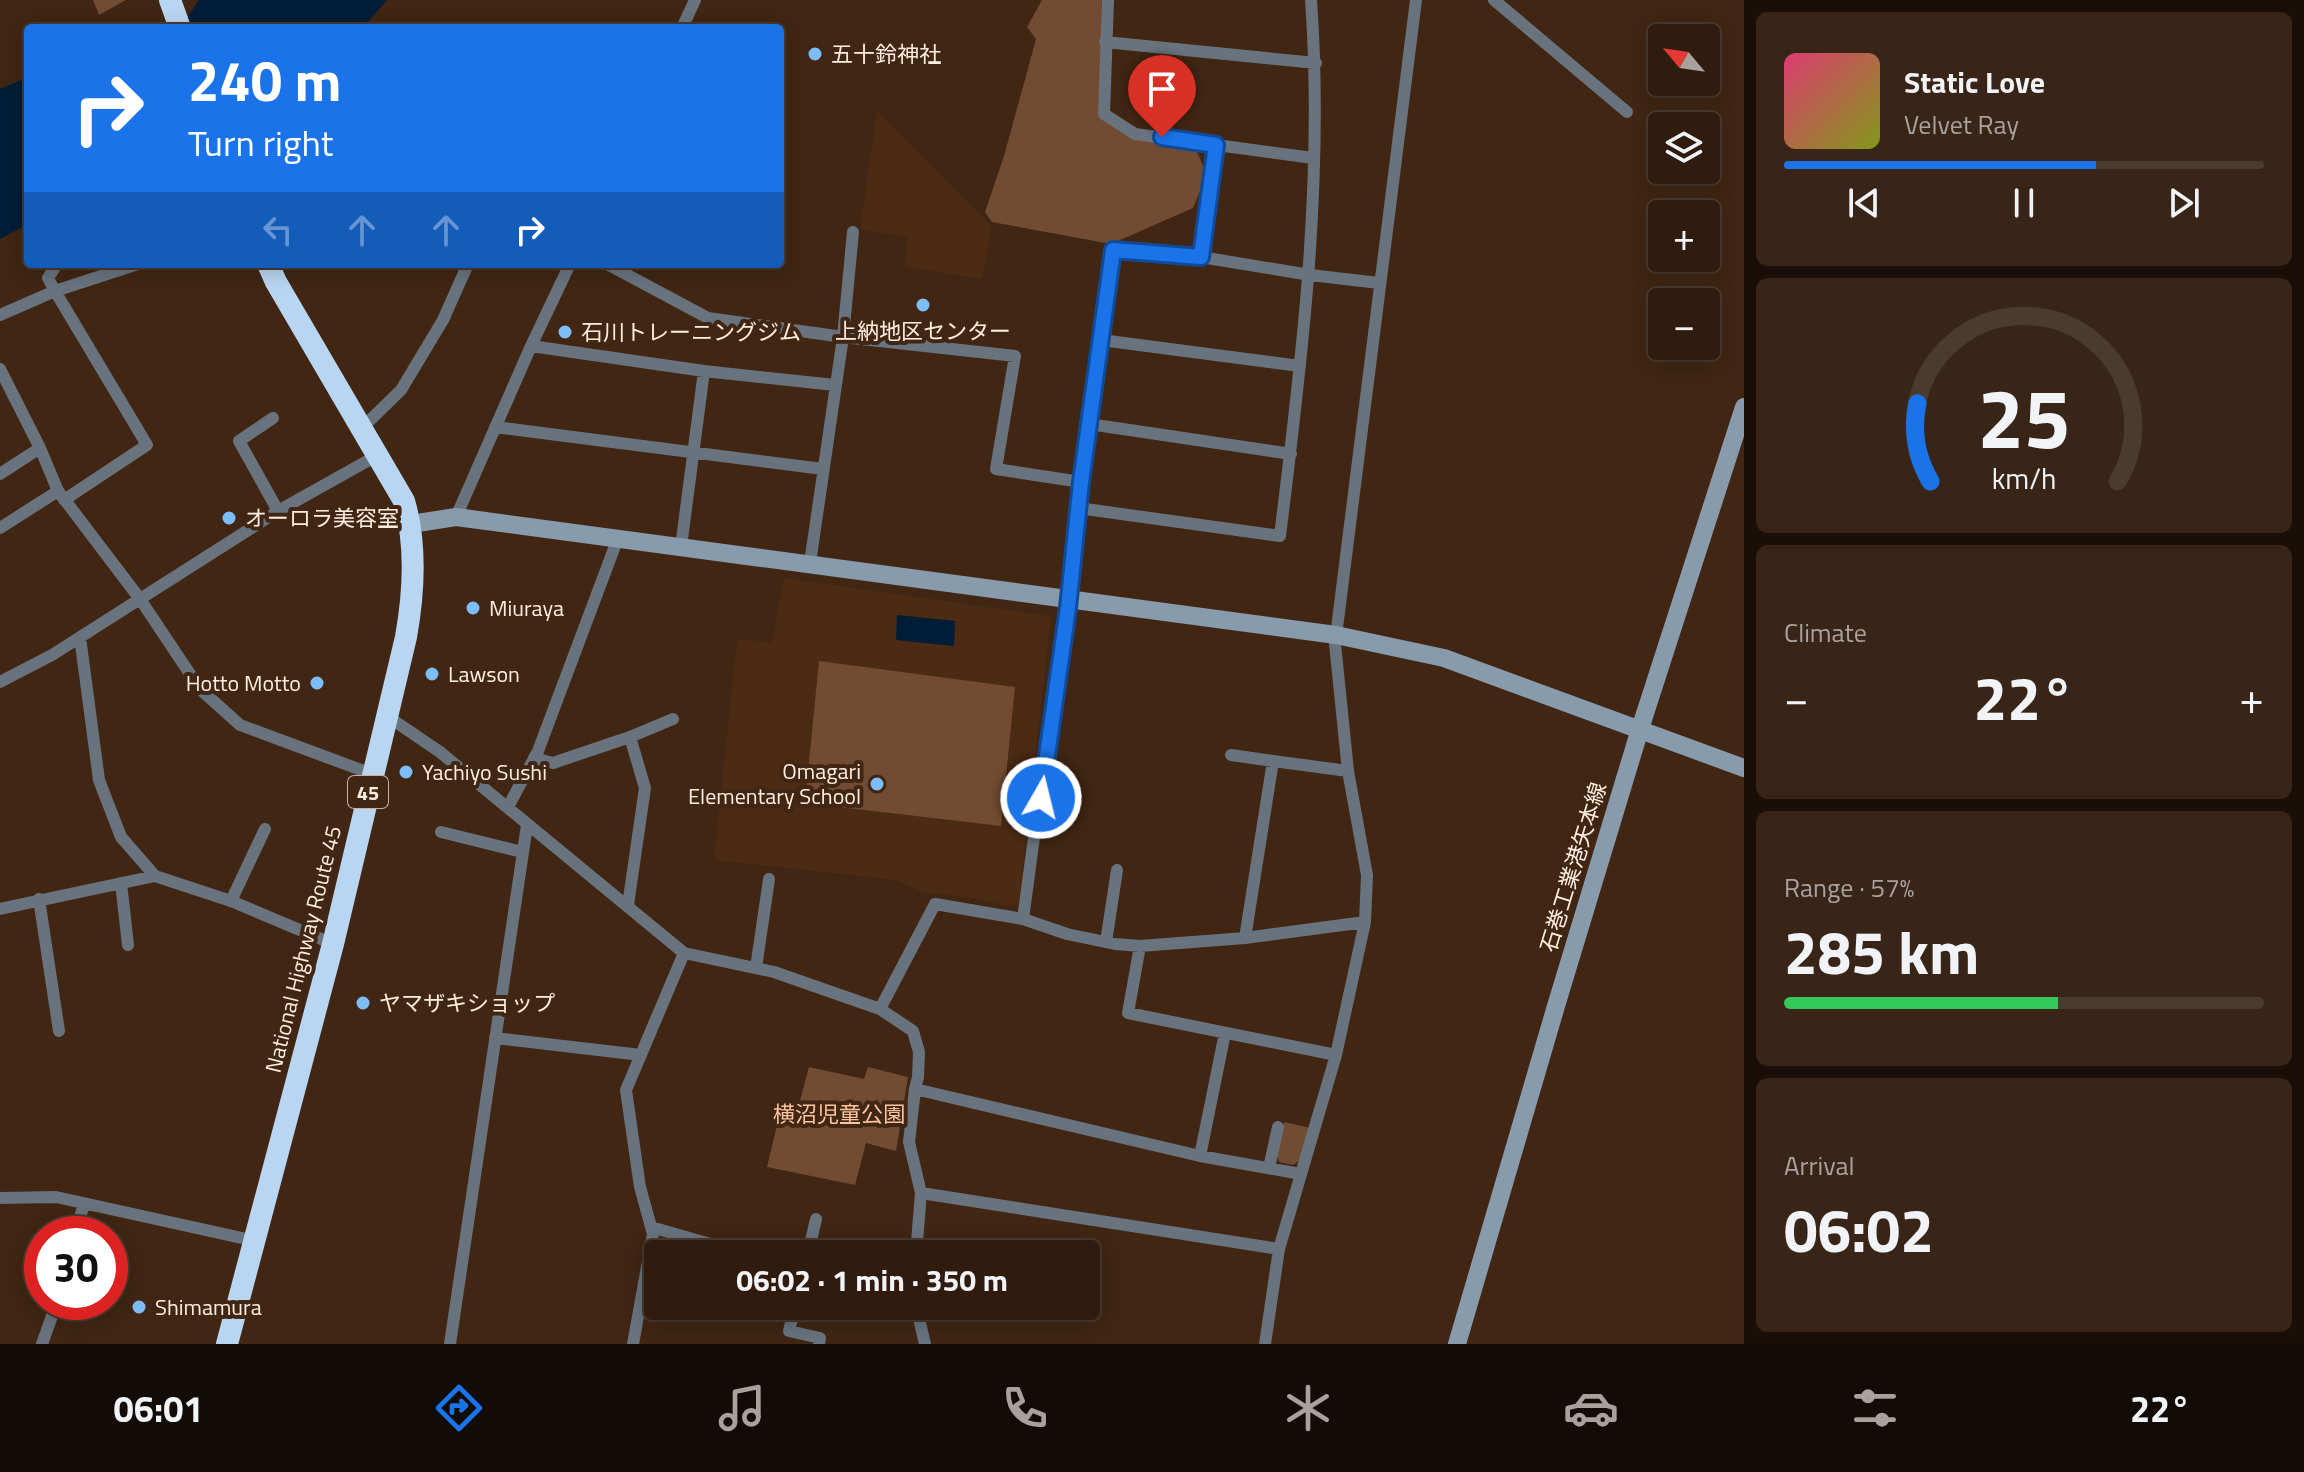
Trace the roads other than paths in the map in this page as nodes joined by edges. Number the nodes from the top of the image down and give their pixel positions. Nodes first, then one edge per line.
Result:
1 (170, 0) edge
2 (695, 0) edge
3 (1108, 0) edge
4 (1311, 0) edge
5 (1416, 0) edge
6 (1494, 0) edge
7 (179, 24) edge
8 (684, 24) edge
9 (1105, 42) junction
10 (1316, 63) junction
11 (1627, 112) dead end
12 (1216, 145) junction
13 (1313, 158) junction
14 (853, 232) dead end
15 (1201, 257) junction
16 (54, 268) edge
17 (126, 268) edge
18 (270, 268) edge
19 (466, 268) edge
20 (568, 268) edge
21 (614, 268) edge
22 (1310, 275) junction
23 (1379, 283) junction
24 (55, 291) junction
25 (0, 315) edge
26 (843, 337) junction
27 (1101, 340) junction
28 (531, 346) junction
29 (1300, 366) junction
30 (0, 369) edge
31 (704, 371) junction
32 (835, 385) junction
33 (1744, 407) edge
34 (273, 418) dead end
35 (1089, 424) junction
36 (495, 427) junction
37 (362, 428) junction
38 (40, 448) junction
39 (693, 452) junction
40 (1291, 454) junction
41 (378, 455) junction
42 (823, 469) junction
43 (0, 474) edge
44 (1081, 482) junction
45 (61, 496) junction
46 (1078, 508) junction
47 (278, 511) junction
48 (456, 517) junction
49 (411, 524) junction
50 (0, 528) edge
51 (618, 538) junction
52 (681, 547) junction
53 (810, 563) junction
54 (140, 599) junction
55 (1069, 599) junction
56 (1336, 635) junction
57 (80, 637) junction
58 (0, 682) edge
59 (387, 716) junction
60 (673, 719) dead end
61 (1640, 729) junction
62 (630, 737) junction
63 (1231, 755) dead end
64 (534, 758) junction
65 (1273, 761) junction
66 (1744, 768) edge
67 (1348, 771) junction
68 (372, 774) junction
69 (508, 807) junction
70 (527, 825) junction
71 (265, 829) dead end
72 (441, 832) dead end
73 (522, 852) junction
74 (1117, 870) dead end
75 (155, 876) junction
76 (769, 879) dead end
77 (121, 883) junction
78 (39, 899) junction
79 (231, 901) junction
80 (628, 905) junction
81 (0, 909) edge
82 (1023, 919) junction
83 (1365, 922) junction
84 (1245, 938) junction
85 (1106, 942) junction
86 (333, 944) junction
87 (128, 945) dead end
88 (1140, 946) junction
89 (684, 953) junction
90 (756, 968) junction
91 (880, 1009) junction
92 (59, 1031) dead end
93 (1225, 1033) junction
94 (495, 1038) junction
95 (641, 1055) junction
96 (1336, 1055) junction
97 (915, 1089) junction
98 (1278, 1127) dead end
99 (1200, 1156) junction
100 (1269, 1168) junction
101 (1301, 1174) junction
102 (921, 1193) junction
103 (0, 1198) edge
104 (84, 1204) junction
105 (80, 1216) edge
106 (816, 1219) dead end
107 (651, 1227) junction
108 (696, 1240) edge
109 (811, 1240) edge
110 (917, 1240) edge
111 (255, 1241) junction
112 (1279, 1249) junction
113 (51, 1320) edge
114 (792, 1320) edge
115 (919, 1320) edge
116 (42, 1344) edge
117 (227, 1344) edge
118 (450, 1344) edge
119 (633, 1344) edge
120 (819, 1344) edge
121 (925, 1344) edge
122 (1265, 1344) edge
123 (1457, 1344) edge

1 - 7 highway
2 - 8 street
3 - 9 street
4 - 10 street
5 - 23 street
6 - 11 street
9 - 10 street
9 - 12 street
10 - 13 street
12 - 13 street
12 - 15 street
13 - 22 street
14 - 26 street
15 - 22 street
15 - 27 street
16 - 24 street
17 - 24 street
18 - 37 highway, National Highway Route 45 / 45
19 - 37 street
20 - 28 street
21 - 26 street
22 - 23 street
22 - 29 street
23 - 56 street
24 - 25 street
24 - 45 street
26 - 32 street
26 - 44 street
27 - 29 street
27 - 35 street
28 - 31 street
28 - 36 street
29 - 40 street
30 - 38 street
31 - 32 street
31 - 39 street
32 - 42 street
33 - 61 street, 石巻工業港矢本線
34 - 47 street
35 - 40 street
35 - 44 street
36 - 39 street
36 - 48 street
37 - 41 highway, National Highway Route 45 / 45
38 - 43 street
38 - 45 street
39 - 42 street
39 - 52 street
40 - 46 street
41 - 47 street
41 - 49 highway, National Highway Route 45 / 45
42 - 53 street
44 - 46 street
45 - 50 street
45 - 54 street
46 - 55 street
47 - 54 street
48 - 49 street
48 - 51 street
49 - 59 highway, National Highway Route 45 / 45
51 - 52 street
51 - 64 street
52 - 53 street
53 - 55 street
54 - 57 street
54 - 68 street
55 - 56 street
55 - 82 street
56 - 61 street
56 - 67 street
57 - 58 street
57 - 75 street
59 - 68 highway, National Highway Route 45 / 45
59 - 69 street
60 - 62 street
61 - 66 street
61 - 123 street, 石巻工業港矢本線
62 - 64 street
62 - 80 street
63 - 65 street
64 - 69 street
65 - 67 street
65 - 84 street
67 - 83 street
68 - 86 highway, National Highway Route 45 / 45
69 - 70 street
70 - 73 street
70 - 80 street
71 - 79 street
72 - 73 street
73 - 94 street
74 - 85 street
75 - 77 street
75 - 79 street
76 - 90 street
77 - 78 street
77 - 87 street
78 - 81 street
78 - 92 street
79 - 86 street
80 - 89 street
82 - 85 street
82 - 91 street
83 - 84 street
83 - 96 street
84 - 88 street
85 - 88 street
86 - 111 highway, National Highway Route 45 / 45
88 - 93 street
89 - 90 street
89 - 95 street
90 - 91 street
91 - 97 street
93 - 96 street
93 - 99 street
94 - 95 street
94 - 118 street
95 - 107 street
96 - 101 street
97 - 99 street
97 - 102 street
98 - 100 street
99 - 100 street
100 - 101 street
101 - 112 street
102 - 110 street
102 - 112 street
103 - 104 street
104 - 105 street
104 - 111 street
106 - 109 street
107 - 108 street
107 - 119 street
111 - 117 highway, National Highway Route 45 / 45
112 - 122 street
113 - 116 street
114 - 120 street
115 - 121 street

